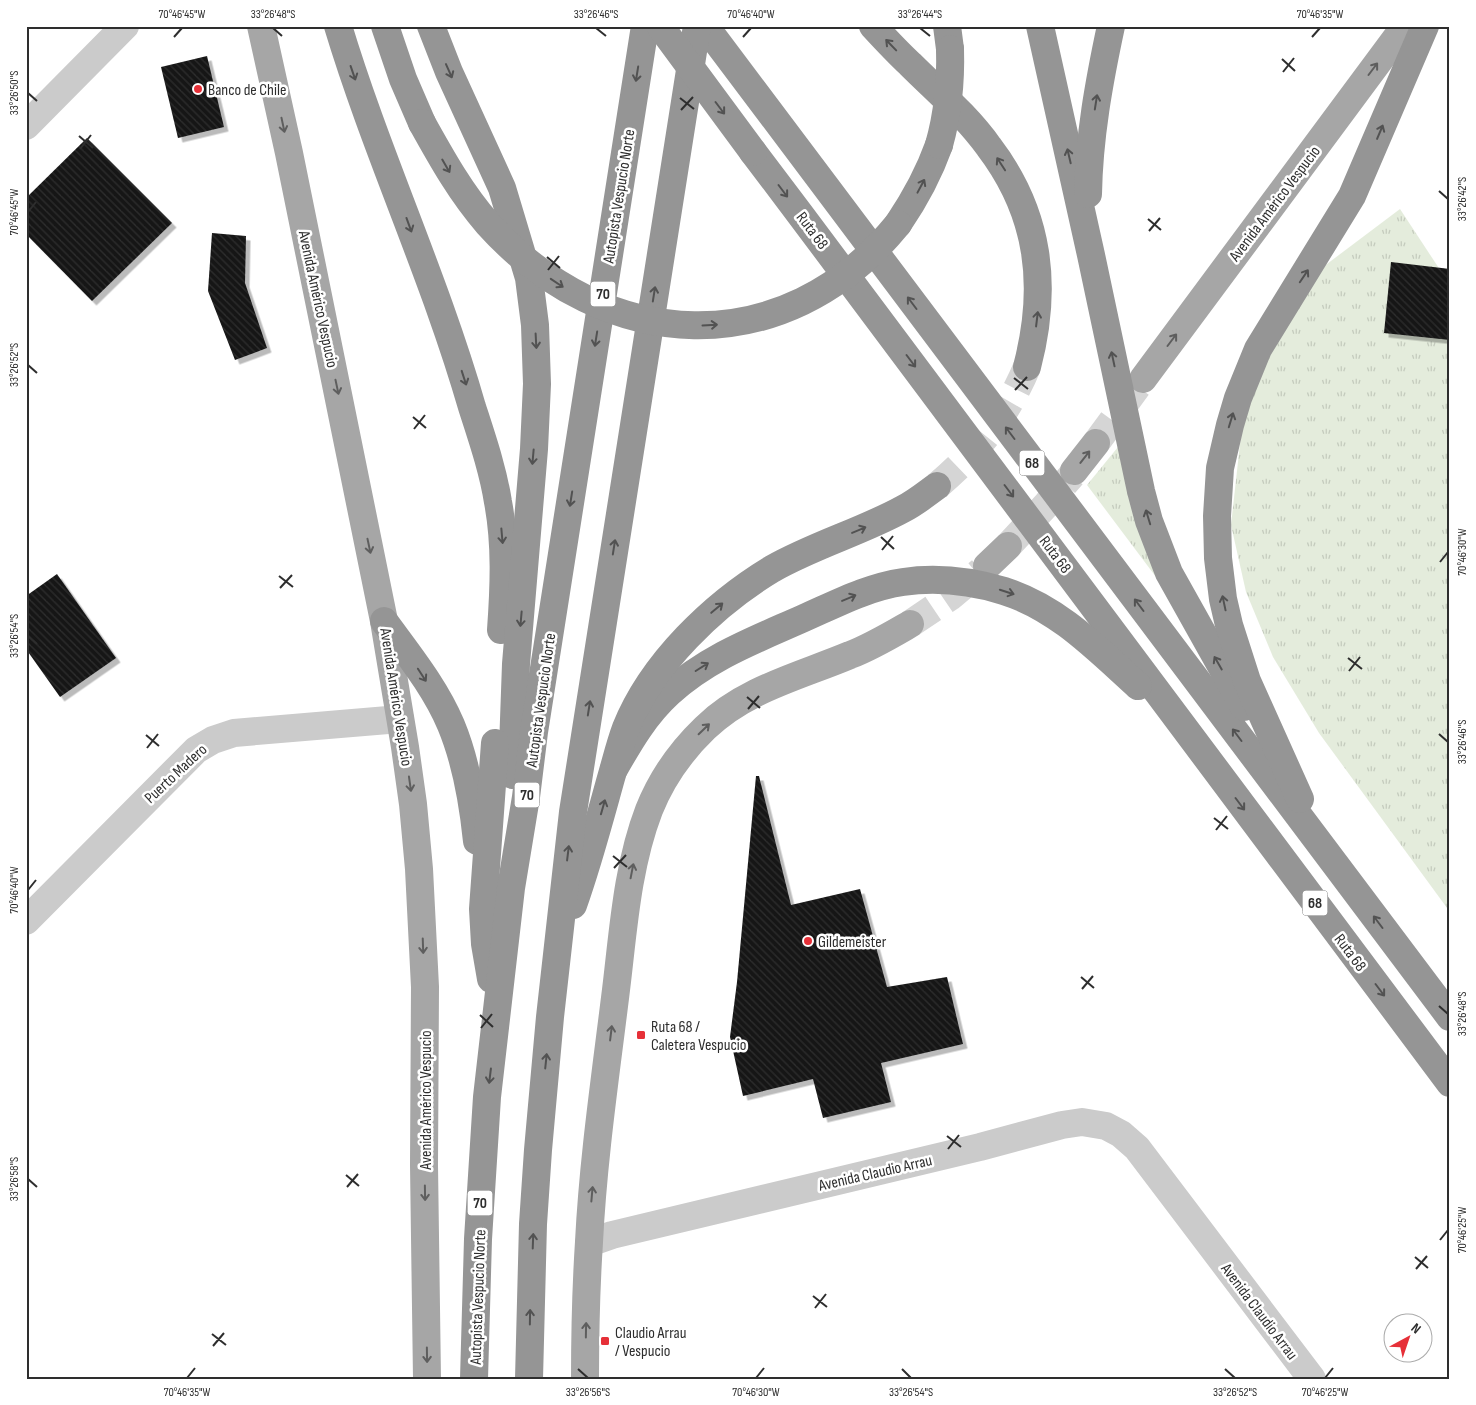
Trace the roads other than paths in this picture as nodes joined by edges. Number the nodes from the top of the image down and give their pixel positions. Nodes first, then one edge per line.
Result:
1 (124, 26) edge
2 (261, 26) edge
3 (338, 26) edge
4 (385, 26) edge
5 (431, 26) edge
6 (645, 26) edge
7 (660, 26) edge
8 (697, 26) edge
9 (704, 26) edge
10 (873, 26) edge
11 (1040, 26) edge
12 (1111, 26) edge
13 (1405, 26) edge
14 (1425, 26) edge
15 (948, 38) edge
16 (26, 126) edge
17 (1091, 255) junction
18 (1027, 367) tunnel mouth
19 (1143, 379) tunnel mouth
20 (1096, 443) tunnel mouth
21 (1074, 471) tunnel mouth
22 (937, 486) tunnel mouth
23 (1008, 546) tunnel mouth
24 (987, 566) tunnel mouth
25 (384, 620) junction
26 (910, 624) tunnel mouth
27 (400, 718) junction
28 (1180, 723) junction
29 (614, 769) junction
30 (1319, 843) junction
31 (484, 910) junction
32 (26, 920) edge
33 (558, 954) junction
34 (492, 983) junction
35 (1450, 1017) edge
36 (495, 1028) junction
37 (1450, 1083) edge
38 (589, 1243) junction
39 (427, 1379) edge
40 (474, 1379) edge
41 (529, 1379) edge
42 (586, 1379) edge
43 (1312, 1379) edge

1 - 16 street
2 -> 25 main road, Avenida Américo Vespucio
3 -> 31 highway
4 -> 15 highway, bridge
5 -> 34 highway
6 -> 36 highway, Autopista Vespucio Norte / 70
7 -> 28 highway, Ruta 68 / 68, bridge
33 -> 8 highway
30 -> 9 highway, 68
18 -> 10 highway
17 -> 11 highway
17 -> 12 highway
19 -> 13 main road, Avenida Américo Vespucio
30 -> 14 highway
30 -> 17 highway
21 -> 20 main road
29 -> 22 highway
23 - 24 main road
25 - 27 main road, Avenida Américo Vespucio
25 -> 31 highway
38 -> 26 main road
27 - 32 street, Puerto Madero
27 -> 39 main road, Avenida Américo Vespucio
29 -> 28 highway
28 -> 37 highway, Ruta 68 / 68
33 -> 29 highway
35 -> 30 highway, 68
31 - 34 highway
41 -> 33 highway
34 - 36 highway
36 -> 40 highway, Autopista Vespucio Norte / 70
42 -> 38 main road
38 - 43 street, Avenida Claudio Arrau

